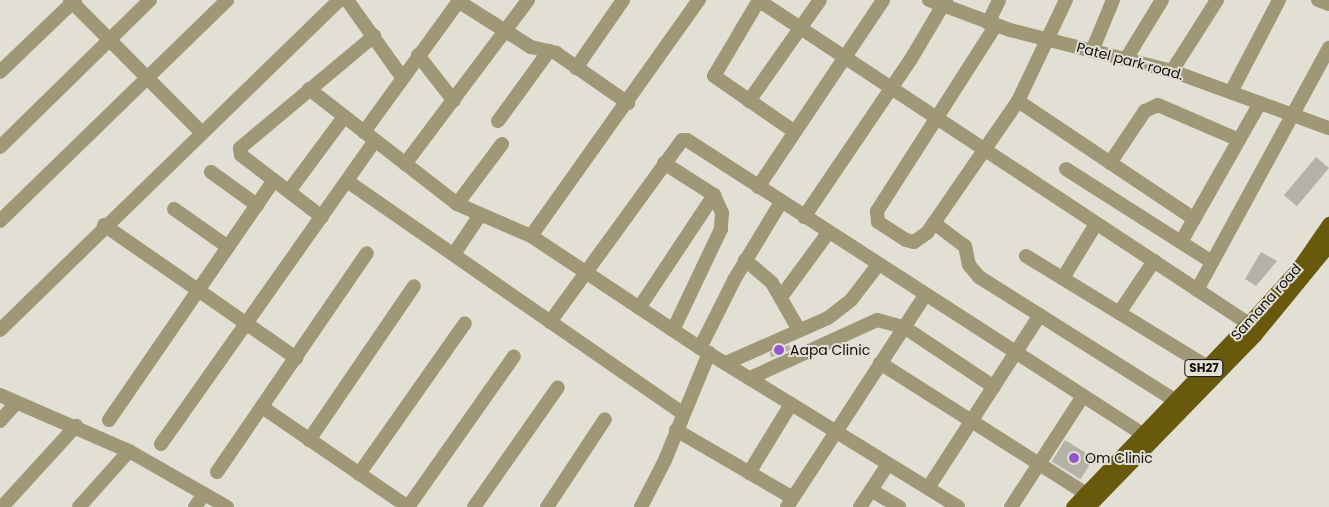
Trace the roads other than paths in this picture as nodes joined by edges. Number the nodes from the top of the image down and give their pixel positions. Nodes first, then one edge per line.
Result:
1 (150, 0) edge
2 (227, 0) edge
3 (339, 0) edge
4 (347, 0) edge
5 (528, 0) edge
6 (623, 0) edge
7 (700, 0) edge
8 (759, 0) edge
9 (820, 0) edge
10 (883, 0) edge
11 (929, 0) edge
12 (999, 0) edge
13 (1066, 0) edge
14 (1113, 0) edge
15 (1162, 0) edge
16 (1217, 0) edge
17 (1279, 0) edge
18 (1318, 0) edge
19 (72, 1) edge
20 (944, 3) edge
21 (1329, 4) edge
22 (992, 24) junction
23 (799, 28) junction
24 (507, 32) junction
25 (374, 36) junction
26 (109, 40) junction
27 (1048, 40) junction
28 (1329, 48) edge
29 (550, 50) junction
30 (1092, 51) junction
31 (418, 55) junction
32 (845, 59) junction
33 (1126, 59) junction
34 (576, 68) junction
35 (1172, 71) junction
36 (0, 72) edge
37 (402, 76) junction
38 (148, 78) junction
39 (308, 89) junction
40 (890, 90) junction
41 (1230, 92) junction
42 (454, 101) junction
43 (749, 101) junction
44 (1018, 101) junction
45 (628, 103) junction
46 (1260, 103) junction
47 (1293, 115) junction
48 (344, 117) junction
49 (936, 119) junction
50 (498, 121) dead end
51 (1329, 128) edge
52 (201, 132) junction
53 (364, 132) junction
54 (796, 132) junction
55 (1239, 140) junction
56 (375, 141) junction
57 (502, 144) dead end
58 (0, 147) edge
59 (984, 151) junction
60 (1110, 163) junction
61 (405, 164) junction
62 (664, 164) junction
63 (1066, 169) dead end
64 (211, 172) dead end
65 (274, 180) junction
66 (347, 181) junction
67 (758, 187) junction
68 (288, 191) junction
69 (714, 195) junction
70 (781, 202) junction
71 (457, 204) junction
72 (258, 205) junction
73 (174, 210) dead end
74 (480, 215) junction
75 (322, 217) junction
76 (804, 218) junction
77 (1194, 219) junction
78 (0, 221) edge
79 (934, 223) junction
80 (1096, 224) junction
81 (1329, 224) edge
82 (104, 225) junction
83 (828, 233) junction
84 (531, 236) junction
85 (1181, 242) junction
86 (1329, 244) edge
87 (228, 247) junction
88 (367, 253) dead end
89 (454, 254) junction
90 (1026, 256) dead end
91 (745, 260) junction
92 (1154, 261) junction
93 (1212, 262) junction
94 (878, 265) junction
95 (586, 271) junction
96 (1063, 278) junction
97 (414, 286) dead end
98 (198, 290) junction
99 (1197, 290) junction
100 (925, 295) junction
101 (781, 297) junction
102 (639, 308) junction
103 (1119, 313) junction
104 (1040, 316) junction
105 (550, 322) junction
106 (247, 323) junction
107 (465, 323) dead end
108 (904, 327) junction
109 (1254, 327) junction
110 (0, 330) edge
111 (673, 330) junction
112 (799, 330) junction
113 (705, 350) junction
114 (1016, 353) junction
115 (514, 356) dead end
116 (296, 358) junction
117 (726, 363) junction
118 (880, 363) junction
119 (1206, 366) junction
120 (750, 378) junction
121 (558, 387) dead end
122 (994, 387) junction
123 (0, 395) edge
124 (1082, 396) junction
125 (1173, 399) junction
126 (17, 402) junction
127 (791, 404) junction
128 (262, 408) junction
129 (683, 414) junction
130 (605, 419) dead end
131 (109, 420) dead end
132 (0, 421) edge
133 (973, 421) junction
134 (76, 426) junction
135 (676, 430) junction
136 (835, 431) junction
137 (1141, 433) junction
138 (309, 440) junction
139 (162, 444) dead end
140 (128, 451) junction
141 (1038, 463) junction
142 (888, 464) junction
143 (218, 472) dead end
144 (749, 473) junction
145 (359, 474) junction
146 (928, 488) junction
147 (871, 490) junction
148 (204, 494) junction
149 (1086, 500) edge
150 (790, 503) edge
151 (2, 507) edge
152 (79, 507) edge
153 (195, 507) edge
154 (227, 507) edge
155 (408, 507) edge
156 (474, 507) edge
157 (546, 507) edge
158 (641, 507) edge
159 (860, 507) edge
160 (899, 507) edge
161 (958, 507) edge
162 (1010, 507) edge
163 (1073, 507) edge

1 - 26 street
2 - 38 street
3 - 52 street
4 - 25 street
5 - 24 street
6 - 34 street
7 - 45 street
8 - 23 street
8 - 43 street
9 - 23 street
10 - 32 street
11 - 20 street, Patel park road.
12 - 22 street
13 - 27 street
14 - 30 street
15 - 33 street
16 - 35 street
17 - 41 street
18 - 21 street
19 - 26 street
19 - 36 street
20 - 22 street, Patel park road.
20 - 40 street
22 - 27 street, Patel park road.
22 - 49 street
23 - 32 street
23 - 43 street
24 - 29 street
24 - 31 street
24 - 42 street
25 - 37 street
25 - 39 street
26 - 38 street
26 - 58 street
27 - 30 street, Patel park road.
27 - 44 street
28 - 47 street
29 - 34 street
29 - 50 street
30 - 33 street, Patel park road.
31 - 37 street
31 - 42 street
32 - 40 street
32 - 54 street
33 - 35 street, Patel park road.
34 - 45 street
35 - 41 street, Patel park road.
37 - 53 street
38 - 52 street
38 - 78 street
39 - 48 street
39 - 65 street
40 - 49 street
40 - 76 street
41 - 46 street, Patel park road.
42 - 61 street
43 - 54 street
44 - 59 street
44 - 60 street
45 - 84 street
46 - 47 street, Patel park road.
46 - 55 street
47 - 51 street, Patel park road.
47 - 93 street
48 - 53 street
48 - 68 street
49 - 59 street
49 - 79 street
52 - 82 street
53 - 56 street
54 - 67 street
55 - 60 street
55 - 77 street
56 - 61 street
56 - 66 street
57 - 71 street
59 - 79 street
59 - 80 street
60 - 77 street
61 - 71 street
62 - 67 street
62 - 69 street
62 - 95 street
63 - 85 street
64 - 72 street
65 - 68 street
65 - 72 street
66 - 75 street
66 - 89 street
67 - 70 street
68 - 75 street
69 - 102 street
69 - 111 street
70 - 76 street
70 - 91 street
71 - 74 street
72 - 87 street
73 - 87 street
74 - 84 street
74 - 89 street
75 - 106 street
76 - 83 street
77 - 85 street
79 - 104 street
80 - 92 street
80 - 96 street
81 - 109 main road, Samana road / SH27
82 - 98 street
82 - 110 street
83 - 94 street
83 - 101 street
84 - 95 street
85 - 93 street
86 - 109 main road, Samana road / SH27
87 - 98 street
88 - 116 street
89 - 105 street
90 - 96 street
91 - 101 street
91 - 113 street
92 - 99 street
92 - 103 street
93 - 99 street
94 - 100 street
94 - 112 street
95 - 102 street
95 - 105 street
96 - 103 street
97 - 138 street
98 - 106 street
98 - 131 street
99 - 109 street
100 - 108 street
100 - 114 street
101 - 112 street
102 - 111 street
103 - 119 street
104 - 114 street
104 - 125 street
105 - 129 street
106 - 116 street
106 - 139 street
107 - 145 street
108 - 118 street
108 - 120 street
108 - 122 street
109 - 119 main road, Samana road / SH27
109 - 149 main road, Samana road / SH27
111 - 113 street
112 - 117 street
113 - 117 street
113 - 129 street
114 - 122 street
114 - 124 street
115 - 155 street
116 - 128 street
117 - 120 street
118 - 133 street
118 - 136 street
119 - 125 main road, Samana road / SH27
120 - 127 street
121 - 156 street
122 - 133 street
123 - 126 street
124 - 137 street
124 - 141 street
125 - 137 main road, Samana road / SH27
126 - 132 street
126 - 134 street
127 - 136 street
127 - 144 street
128 - 138 street
128 - 143 street
129 - 135 street
130 - 157 street
133 - 141 street
133 - 146 street
134 - 140 street
134 - 151 street
135 - 144 street
135 - 158 street
136 - 142 street
136 - 150 street
137 - 149 main road, Samana road / SH27
138 - 145 street
140 - 148 street
140 - 152 street
141 - 149 street
141 - 162 street
142 - 146 street
142 - 147 street
144 - 150 street
145 - 155 street
146 - 161 street
147 - 159 street
147 - 160 street
148 - 153 street
148 - 154 street
149 - 163 main road, Samana road / SH27

